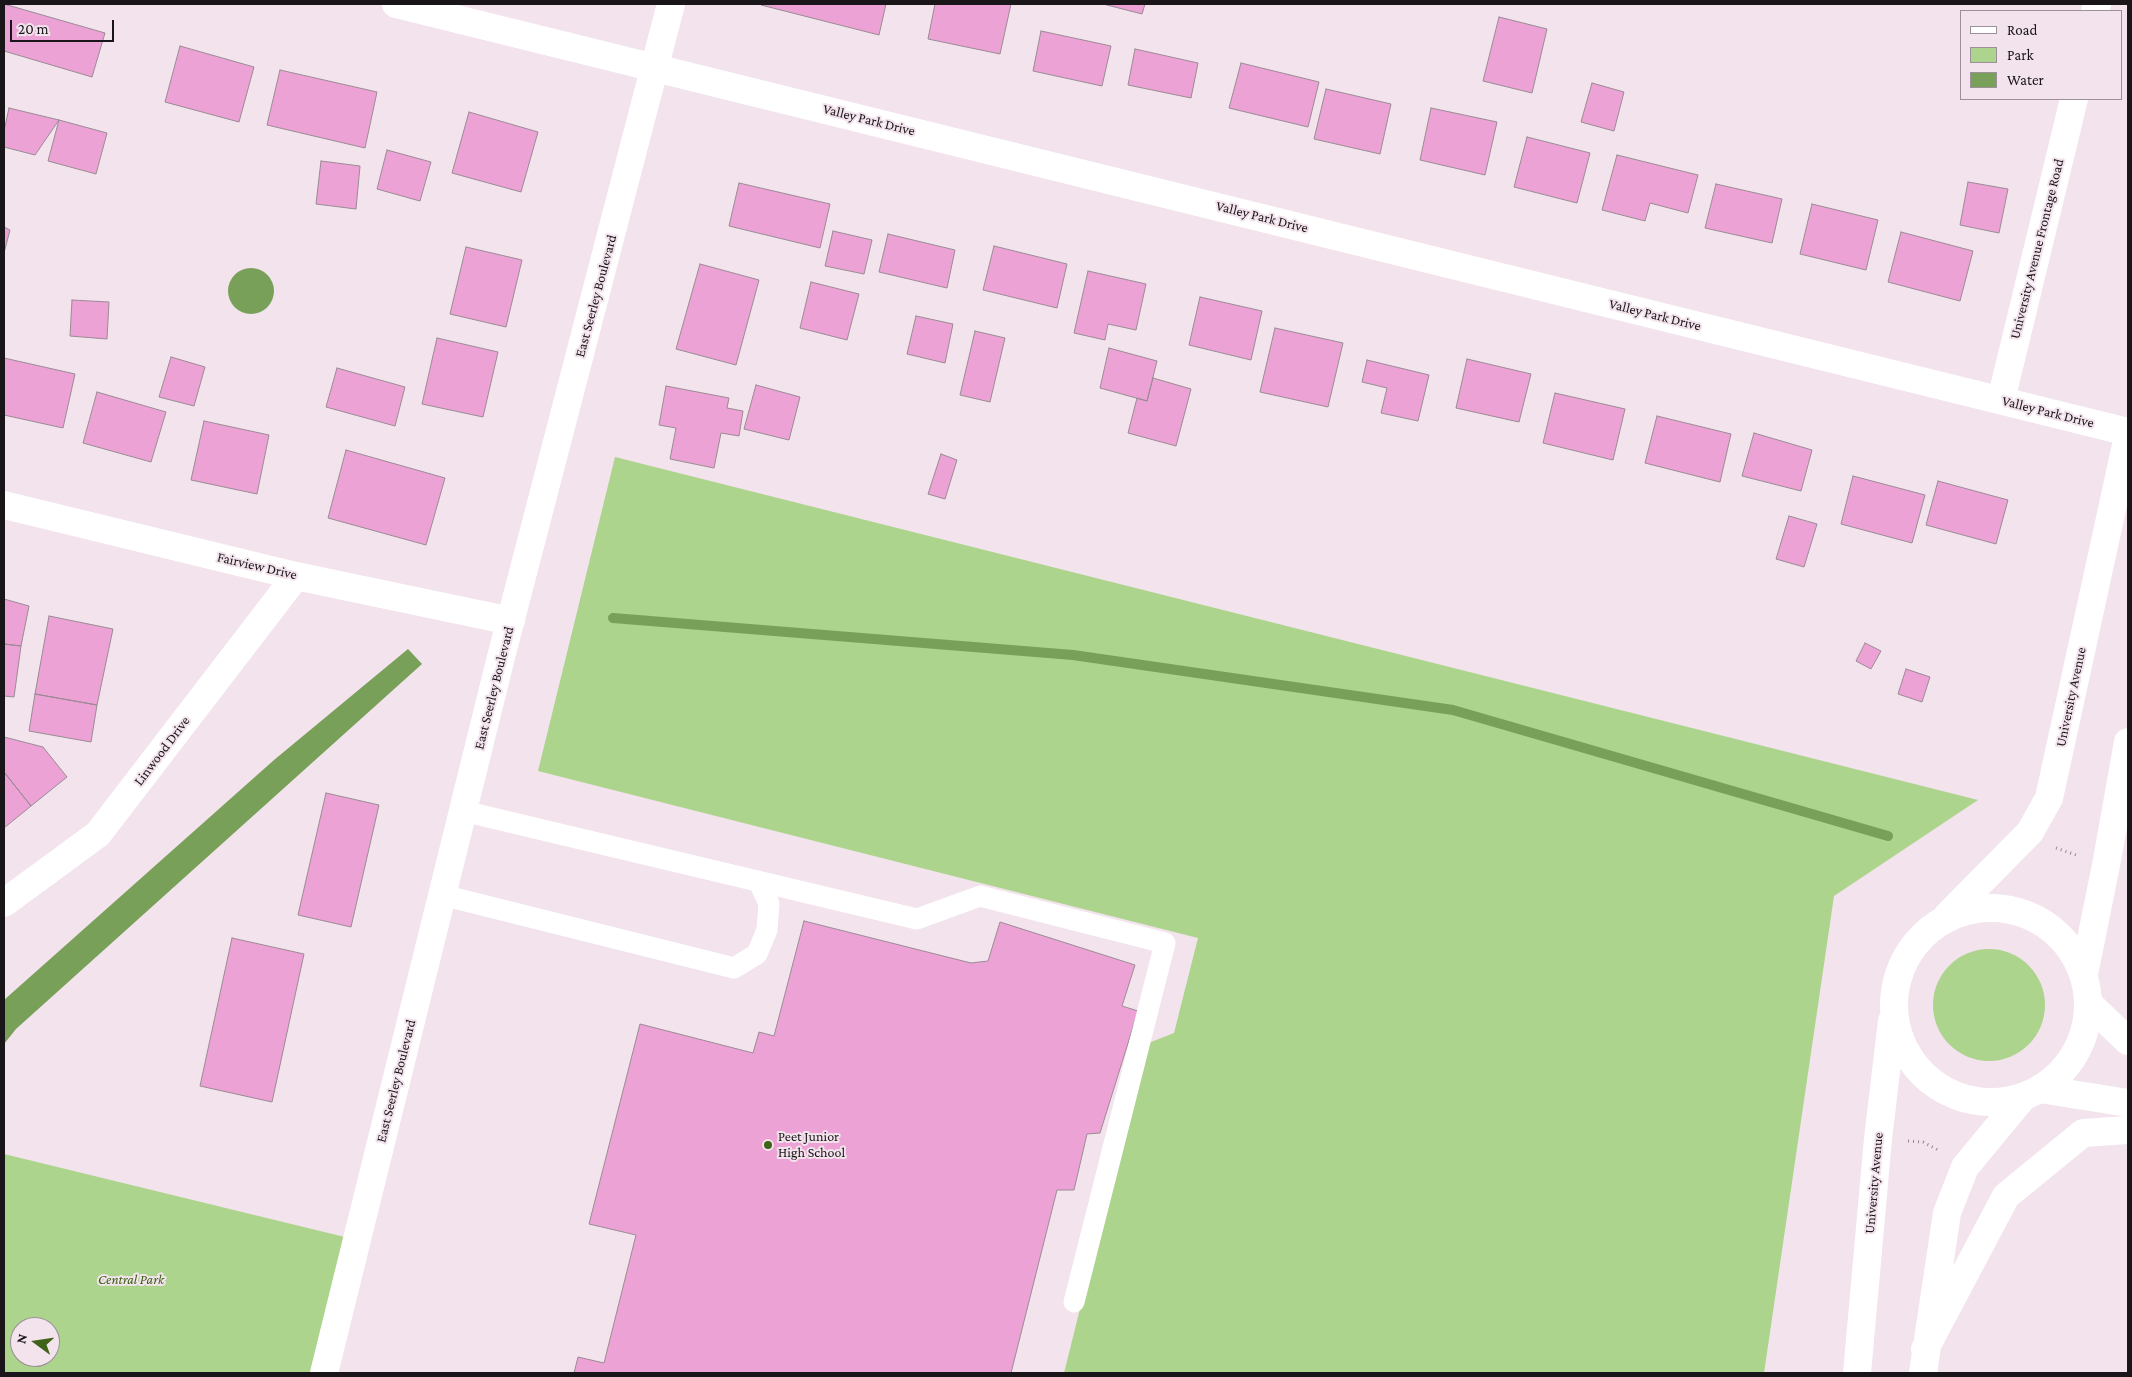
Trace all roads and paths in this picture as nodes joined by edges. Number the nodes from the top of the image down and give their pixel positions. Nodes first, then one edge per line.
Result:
1 (396, 4) edge
2 (671, 4) edge
3 (656, 68) junction
4 (2074, 100) edge
5 (2001, 400) junction
6 (2128, 432) edge
7 (2128, 436) edge
8 (4, 505) edge
9 (296, 576) junction
10 (511, 621) junction
11 (2128, 742) edge
12 (463, 811) junction
13 (2055, 848) dead end
14 (2083, 857) dead end
15 (759, 882) junction
16 (442, 895) junction
17 (4, 903) edge
18 (1943, 921) junction
19 (2084, 974) junction
20 (1895, 992) junction
21 (2089, 1004) junction
22 (2128, 1041) edge
23 (2031, 1093) junction
24 (2128, 1103) edge
25 (2128, 1130) edge
26 (1900, 1141) dead end
27 (1942, 1152) dead end
28 (1074, 1302) dead end
29 (1924, 1361) edge
30 (324, 1373) edge
31 (1857, 1373) edge

1 - 3 street, Valley Park Drive
2 - 3 street, East Seerley Boulevard
3 - 5 street, Valley Park Drive
3 - 10 street, East Seerley Boulevard
4 - 5 street, University Avenue Frontage Road
5 - 6 street, Valley Park Drive
7 - 18 street, University Avenue
8 - 9 street, Fairview Drive
9 - 10 street, Fairview Drive
9 - 17 street, Linwood Drive
10 - 12 street, East Seerley Boulevard
11 - 19 street
12 - 15 lane
12 - 16 street, East Seerley Boulevard
13 - 14 path
15 - 16 lane
15 - 28 lane
16 - 30 street, East Seerley Boulevard
18 - 19 street
18 - 20 street
19 - 21 street
20 - 23 street
20 - 31 street, University Avenue
21 - 22 street
21 - 23 street
23 - 24 street
23 - 29 street
25 - 29 street
26 - 27 path

